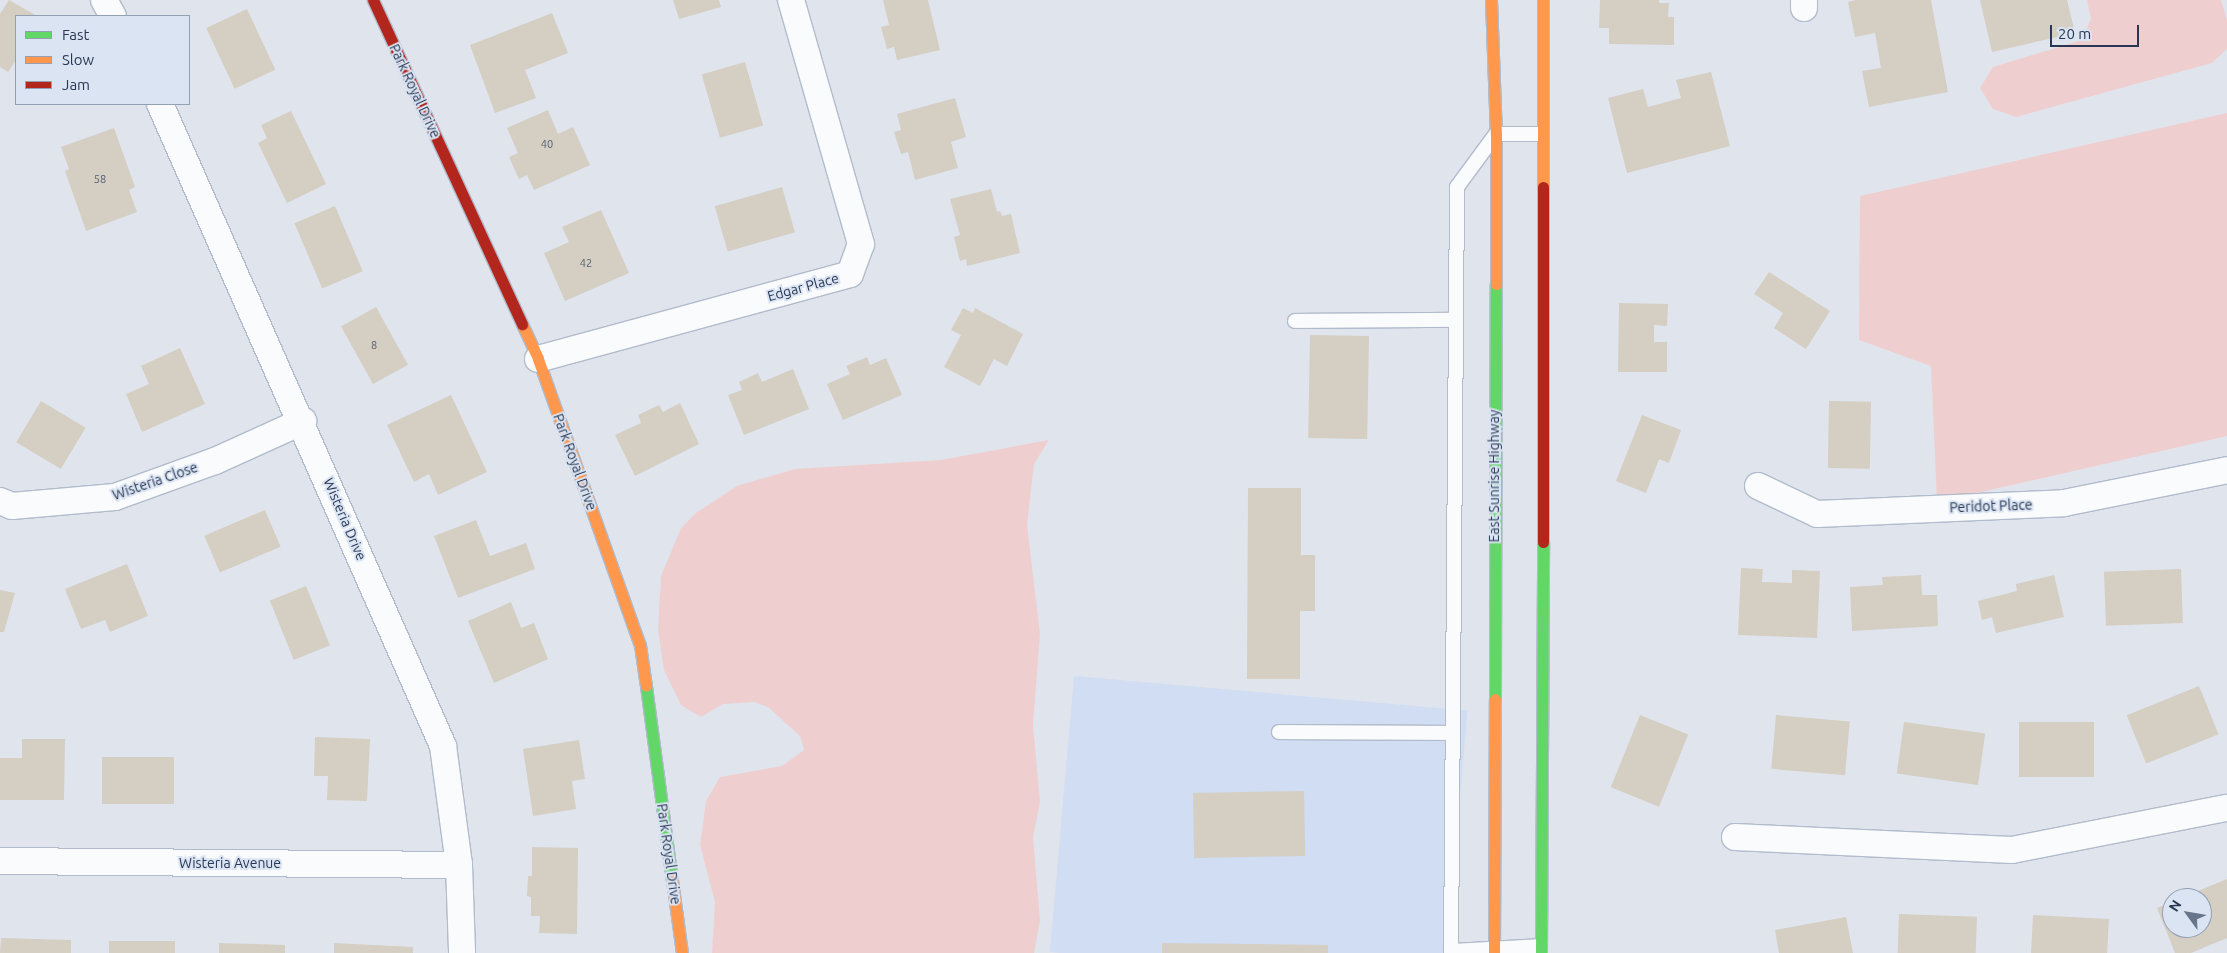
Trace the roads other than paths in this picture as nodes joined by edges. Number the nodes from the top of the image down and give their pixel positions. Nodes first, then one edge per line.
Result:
1 (104, 0) edge
2 (373, 0) edge
3 (791, 0) edge
4 (1491, 0) edge
5 (1543, 0) edge
6 (113, 15) edge
7 (160, 105) edge
8 (1496, 134) junction
9 (1542, 134) junction
10 (1456, 320) junction
11 (1294, 321) dead end
12 (538, 359) junction
13 (303, 421) junction
14 (2227, 470) edge
15 (1758, 486) dead end
16 (0, 501) edge
17 (1279, 732) dead end
18 (1452, 733) junction
19 (2227, 808) edge
20 (1735, 837) dead end
21 (0, 861) edge
22 (459, 865) junction
23 (1540, 949) edge
24 (1494, 950) edge
25 (1451, 952) edge
26 (462, 953) edge
27 (682, 953) edge

1 - 6 street
2 - 12 main road, Park Royal Drive
3 - 12 street, Edgar Place
4 - 8 main road, East Sunrise Highway
5 - 9 main road
7 - 13 street, Wisteria Drive
8 - 9 lane
8 - 10 lane
8 - 24 main road, East Sunrise Highway
9 - 23 main road
10 - 11 lane
10 - 18 lane
12 - 27 main road, Park Royal Drive
13 - 16 street, Wisteria Close
13 - 22 street, Wisteria Drive
14 - 15 street, Peridot Place
17 - 18 lane
18 - 25 lane
19 - 20 street
21 - 22 street, Wisteria Avenue
22 - 26 street, Wisteria Drive
23 - 24 lane
24 - 25 lane

